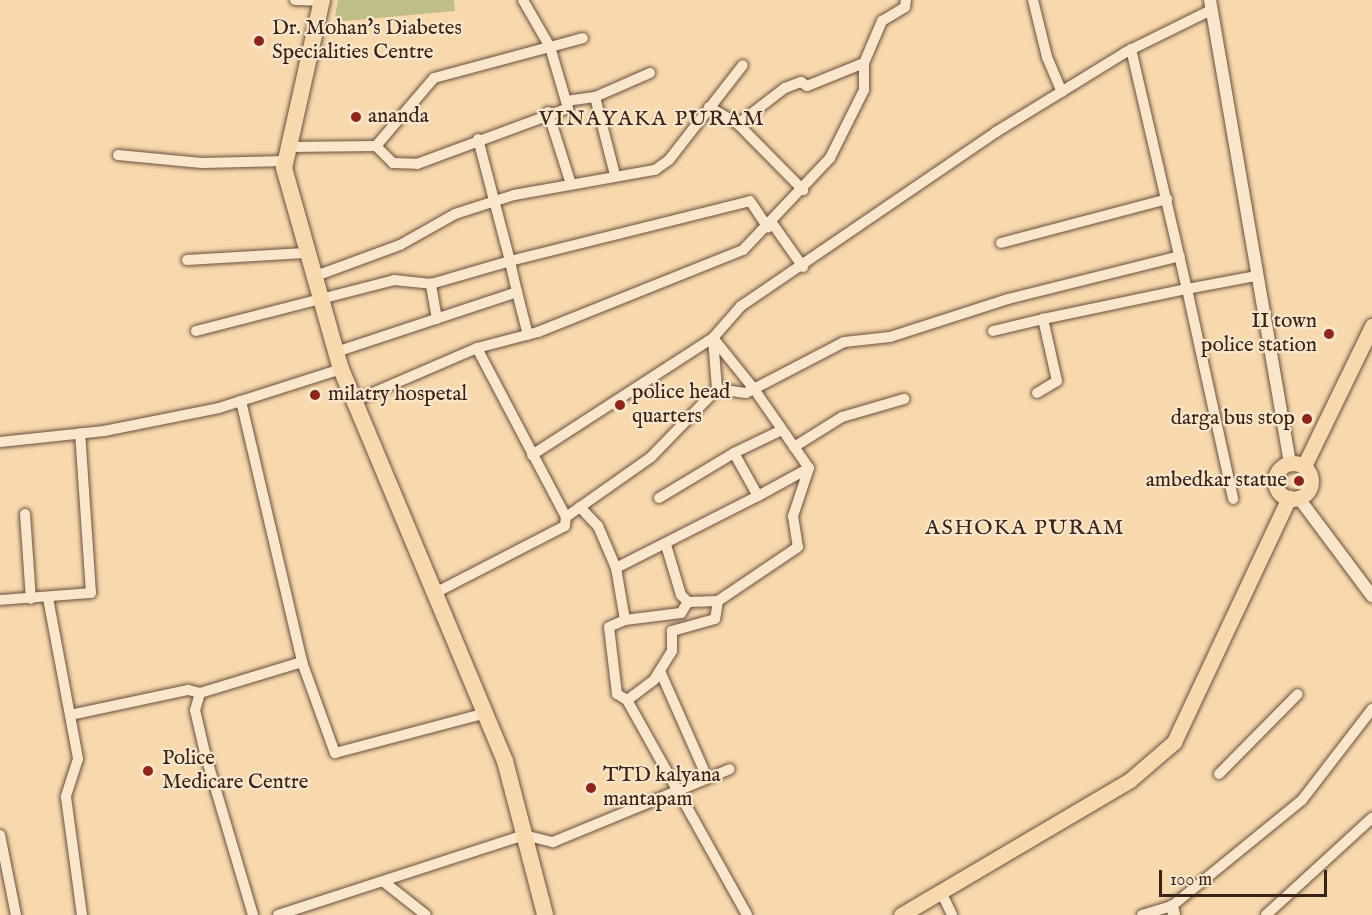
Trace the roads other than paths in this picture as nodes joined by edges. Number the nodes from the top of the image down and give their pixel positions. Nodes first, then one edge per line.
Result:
1 (295, 0) edge
2 (524, 0) edge
3 (906, 0) edge
4 (1033, 0) edge
5 (322, 1) edge
6 (1210, 5) edge
7 (583, 38) dead end
8 (550, 47) junction
9 (1131, 49) junction
10 (864, 63) junction
11 (743, 65) dead end
12 (650, 73) dead end
13 (1062, 92) junction
14 (595, 97) junction
15 (566, 101) junction
16 (709, 107) junction
17 (548, 112) junction
18 (738, 124) junction
19 (478, 140) junction
20 (376, 146) junction
21 (287, 154) junction
22 (118, 155) dead end
23 (615, 175) junction
24 (571, 184) junction
25 (803, 190) junction
26 (1167, 199) junction
27 (495, 201) junction
28 (770, 225) junction
29 (1001, 243) dead end
30 (306, 253) junction
31 (1180, 256) junction
32 (187, 260) dead end
33 (510, 261) junction
34 (803, 267) junction
35 (1256, 276) junction
36 (313, 278) junction
37 (431, 284) junction
38 (1187, 289) junction
39 (517, 292) junction
40 (321, 302) junction
41 (437, 319) junction
42 (1043, 319) junction
43 (1372, 326) edge
44 (196, 331) dead end
45 (993, 331) dead end
46 (528, 335) junction
47 (713, 338) junction
48 (477, 348) junction
49 (336, 352) junction
50 (341, 369) junction
51 (717, 389) junction
52 (754, 389) junction
53 (1037, 393) dead end
54 (904, 399) dead end
55 (241, 401) junction
56 (354, 401) junction
57 (782, 430) junction
58 (80, 433) junction
59 (0, 442) edge
60 (794, 447) junction
61 (734, 453) junction
62 (532, 455) junction
63 (1297, 465) junction
64 (809, 468) junction
65 (758, 496) junction
66 (659, 498) dead end
67 (1293, 498) junction
68 (1233, 499) dead end
69 (580, 507) junction
70 (25, 514) dead end
71 (566, 517) junction
72 (666, 545) junction
73 (616, 568) junction
74 (435, 593) junction
75 (1372, 596) edge
76 (48, 597) junction
77 (31, 599) junction
78 (0, 600) edge
79 (718, 601) junction
80 (688, 602) junction
81 (625, 620) junction
82 (302, 662) junction
83 (660, 671) junction
84 (200, 693) junction
85 (1299, 694) dead end
86 (627, 700) junction
87 (1372, 709) edge
88 (486, 714) junction
89 (70, 715) junction
90 (703, 768) dead end
91 (730, 769) dead end
92 (1219, 774) dead end
93 (675, 791) junction
94 (1372, 818) edge
95 (0, 835) edge
96 (524, 835) junction
97 (384, 882) junction
98 (941, 892) junction
99 (1173, 911) edge
100 (16, 915) edge
101 (82, 915) edge
102 (253, 915) edge
103 (278, 915) edge
104 (426, 915) edge
105 (544, 915) edge
106 (747, 915) edge
107 (901, 915) edge
108 (952, 915) edge
109 (1142, 915) edge
110 (1266, 915) edge

1 - 5 street
2 - 8 street
3 - 10 street
4 - 13 street
5 - 21 highway
6 - 9 street
6 - 35 street
7 - 8 street
8 - 15 street
8 - 20 street
9 - 13 street
9 - 26 street
10 - 18 street
10 - 25 street
11 - 16 street
12 - 14 street
13 - 34 street
14 - 15 street
14 - 23 street
15 - 17 street
16 - 18 street
16 - 23 street
17 - 19 street
17 - 24 street
18 - 25 street
19 - 20 street
19 - 27 street
20 - 21 street
21 - 22 street
21 - 30 highway
23 - 24 street
24 - 27 street
25 - 28 street
26 - 29 street
26 - 31 street
27 - 33 street
27 - 36 street
28 - 33 street
28 - 34 street
28 - 46 street
30 - 32 street
30 - 36 highway
31 - 38 street
31 - 52 street
33 - 37 street
33 - 39 street
34 - 47 street
35 - 38 street
35 - 63 street
36 - 40 highway
37 - 40 street
37 - 41 street
38 - 42 street
38 - 68 street
39 - 41 street
39 - 46 street
40 - 44 street
40 - 49 highway
41 - 49 street
42 - 45 street
42 - 53 street
43 - 63 main road
46 - 48 street
47 - 51 street
47 - 52 street
47 - 62 street
48 - 56 street
48 - 62 street
49 - 50 highway
50 - 55 street
50 - 56 highway
51 - 52 street
51 - 69 street
52 - 57 street
54 - 60 street
55 - 58 street
55 - 82 street
56 - 74 highway
57 - 60 street
57 - 61 street
58 - 59 street
58 - 76 street
60 - 64 street
61 - 65 street
61 - 66 street
62 - 71 street
63 - 67 main road
63 - 67 main road
64 - 65 street
64 - 79 street
65 - 72 street
67 - 75 street
67 - 98 main road
69 - 71 street
69 - 73 street
70 - 77 street
71 - 74 street
72 - 73 street
72 - 80 street
73 - 81 street
74 - 88 highway
76 - 77 street
76 - 89 street
77 - 78 street
79 - 80 street
79 - 83 street
80 - 81 street
81 - 86 street
82 - 84 street
82 - 88 street
83 - 86 street
83 - 90 street
84 - 89 street
84 - 102 street
85 - 92 street
86 - 93 street
87 - 99 street
88 - 96 highway
89 - 101 street
91 - 93 street
93 - 96 street
93 - 106 street
94 - 110 street
95 - 100 street
96 - 97 street
96 - 105 highway
97 - 103 street
97 - 104 street
98 - 107 main road
98 - 108 street
99 - 109 street

